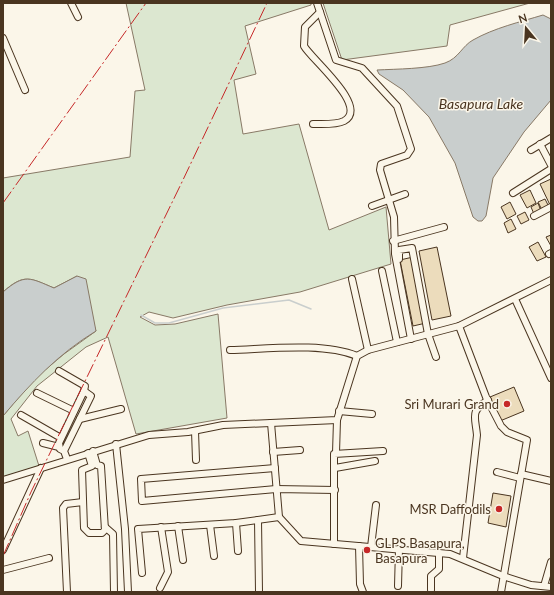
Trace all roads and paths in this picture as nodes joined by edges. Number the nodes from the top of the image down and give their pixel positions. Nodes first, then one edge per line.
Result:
1 (71, 3) edge
2 (317, 3) edge
3 (320, 12) junction
4 (78, 17) dead end
5 (3, 38) edge
6 (25, 90) dead end
7 (313, 124) dead end
8 (551, 138) edge
9 (540, 144) junction
10 (531, 150) dead end
11 (551, 165) edge
12 (551, 169) edge
13 (513, 193) dead end
14 (405, 194) dead end
15 (389, 200) junction
16 (372, 206) dead end
17 (551, 207) edge
18 (534, 216) dead end
19 (444, 227) dead end
20 (393, 240) junction
21 (382, 271) dead end
22 (352, 279) dead end
23 (551, 280) edge
24 (515, 299) junction
25 (459, 326) junction
26 (428, 334) junction
27 (412, 338) junction
28 (397, 342) junction
29 (230, 350) dead end
30 (368, 350) junction
31 (357, 356) junction
32 (436, 357) dead end
33 (59, 371) dead end
34 (551, 378) edge
35 (84, 391) junction
36 (37, 393) dead end
37 (488, 400) junction
38 (121, 409) dead end
39 (74, 411) junction
40 (339, 411) junction
41 (372, 414) dead end
42 (20, 415) dead end
43 (80, 419) junction
44 (337, 420) junction
45 (271, 423) junction
46 (195, 431) junction
47 (61, 438) junction
48 (43, 443) dead end
49 (116, 444) junction
50 (61, 449) junction
51 (300, 450) dead end
52 (383, 451) dead end
53 (90, 452) junction
54 (273, 452) junction
55 (336, 453) junction
56 (67, 459) junction
57 (196, 460) dead end
58 (375, 462) dead end
59 (94, 466) junction
60 (41, 468) junction
61 (275, 468) junction
62 (335, 468) junction
63 (497, 472) dead end
64 (520, 476) junction
65 (3, 480) edge
66 (551, 480) edge
67 (276, 489) junction
68 (335, 490) junction
69 (83, 502) junction
70 (376, 505) dead end
71 (279, 517) junction
72 (258, 520) junction
73 (236, 523) junction
74 (210, 524) junction
75 (178, 526) junction
76 (105, 527) junction
77 (161, 527) junction
78 (334, 544) junction
79 (359, 546) junction
80 (371, 547) junction
81 (3, 550) edge
82 (399, 550) junction
83 (238, 551) dead end
84 (439, 553) junction
85 (214, 556) dead end
86 (49, 558) dead end
87 (463, 558) junction
88 (183, 560) dead end
89 (551, 562) edge
90 (3, 570) edge
91 (142, 573) dead end
92 (503, 576) junction
93 (398, 586) dead end
94 (548, 586) edge
95 (160, 588) dead end
96 (531, 589) edge
97 (431, 590) dead end
98 (67, 592) edge
99 (114, 592) edge
100 (128, 592) edge
101 (259, 592) edge
102 (363, 592) edge
103 (501, 592) edge

1 - 4 street
2 - 3 street
3 - 7 street
3 - 15 street
5 - 6 street
8 - 9 street
9 - 10 street
9 - 11 street
12 - 13 street
14 - 15 street
15 - 16 street
15 - 20 street
17 - 18 street
19 - 20 street
20 - 27 street
21 - 28 street
22 - 30 street
23 - 24 street
24 - 25 street
24 - 34 street
25 - 26 street
25 - 37 street
26 - 27 street
26 - 27 street
26 - 32 street
27 - 28 street
28 - 30 street
29 - 31 street
30 - 31 street
31 - 40 street
33 - 35 street
35 - 39 street
35 - 43 street
36 - 39 street
37 - 64 street
37 - 87 street
38 - 43 street
39 - 47 street
40 - 41 street
40 - 44 street
42 - 47 street
43 - 50 street
44 - 45 street
44 - 55 street
45 - 46 street
45 - 54 street
46 - 49 street
46 - 57 street
47 - 50 street
48 - 50 street
49 - 53 street
49 - 100 street
50 - 56 street
51 - 54 street
52 - 55 street
53 - 56 street
53 - 59 street
54 - 61 street
55 - 62 street
56 - 60 street
58 - 62 street
59 - 69 street
59 - 76 street
60 - 65 street
60 - 81 street
61 - 67 street
61 - 67 street
62 - 68 street
63 - 64 street
64 - 66 street
64 - 92 street
67 - 68 street
67 - 71 street
68 - 78 street
69 - 76 street
69 - 98 street
70 - 80 street
71 - 72 street
71 - 78 street
72 - 73 street
72 - 101 street
73 - 74 street
73 - 83 street
74 - 75 street
74 - 85 street
75 - 77 street
75 - 88 street
76 - 99 street
77 - 91 street
77 - 95 street
78 - 79 street
79 - 80 street
79 - 102 street
80 - 82 street
82 - 84 street
82 - 93 street
84 - 87 street
84 - 97 street
86 - 90 street
87 - 92 street
89 - 94 street
92 - 96 street
92 - 103 street
94 - 96 street

